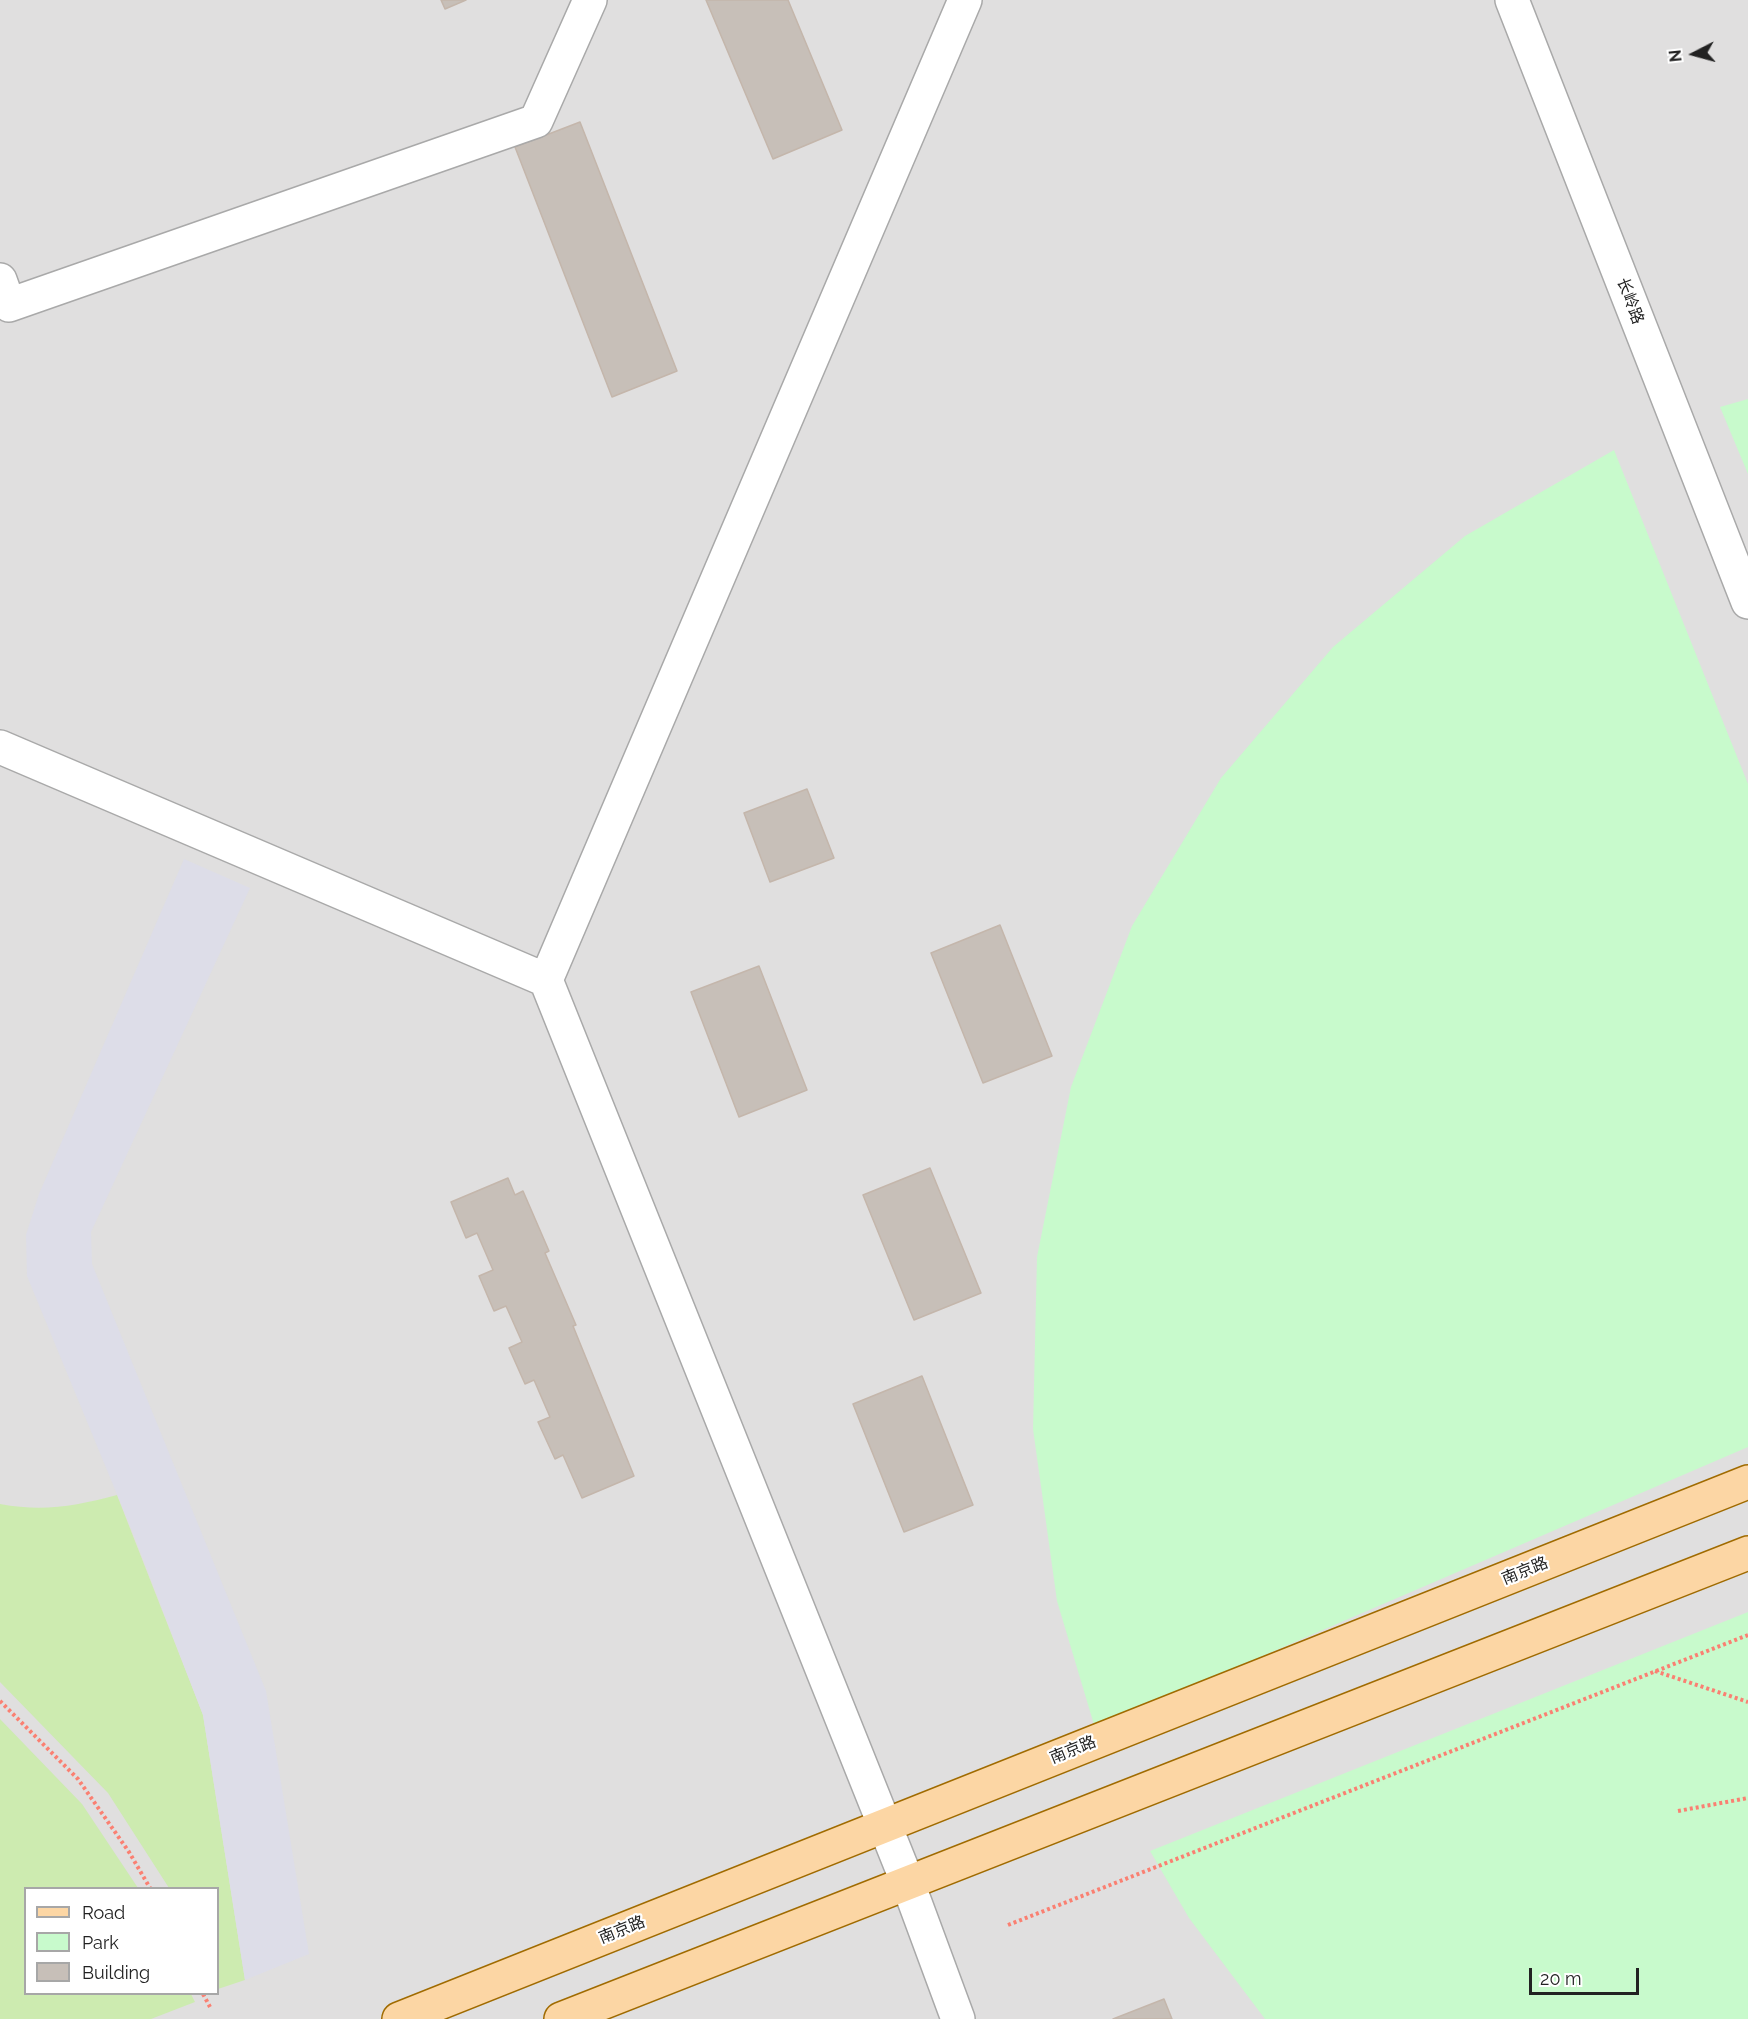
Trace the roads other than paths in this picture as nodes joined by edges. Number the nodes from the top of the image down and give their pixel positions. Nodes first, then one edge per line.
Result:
1 (590, 0) edge
2 (965, 0) edge
3 (1512, 0) edge
4 (0, 280) edge
5 (1748, 602) edge
6 (0, 747) edge
7 (546, 980) junction
8 (1748, 1482) edge
9 (1748, 1553) edge
10 (885, 1826) junction
11 (907, 1881) junction
12 (399, 2019) edge
13 (561, 2019) edge
14 (958, 2019) edge

1 - 4 street
2 - 7 street
3 - 5 street, 长岭路
6 - 7 street
7 - 10 street
8 - 10 main road, 南京路
9 - 11 main road
10 - 11 street
10 - 12 main road, 南京路
11 - 13 main road
11 - 14 street

